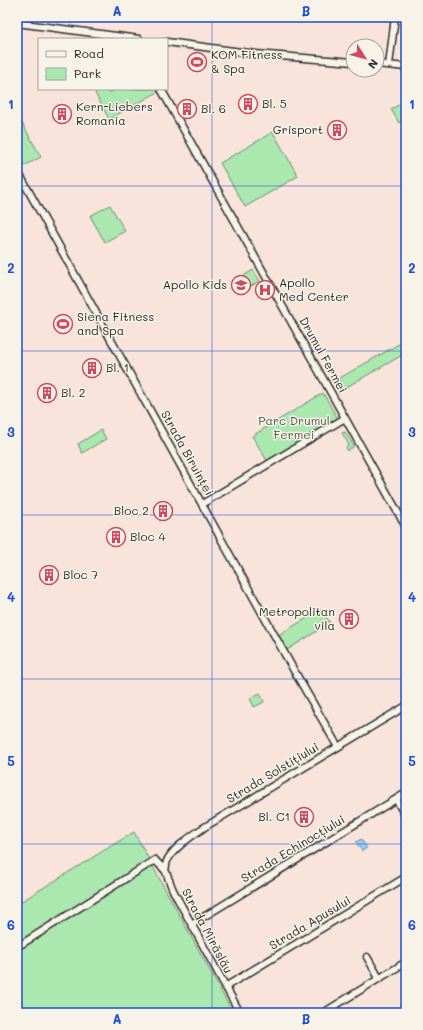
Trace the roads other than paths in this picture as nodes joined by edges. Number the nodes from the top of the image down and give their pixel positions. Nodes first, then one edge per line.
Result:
1 (395, 17) edge
2 (17, 23) edge
3 (131, 38) edge
4 (168, 42) edge
5 (345, 61) edge
6 (385, 65) edge
7 (389, 65) junction
8 (406, 67) edge
9 (162, 90) edge
10 (17, 170) edge
11 (345, 418) junction
12 (202, 504) junction
13 (406, 527) edge
14 (406, 706) edge
15 (338, 747) junction
16 (406, 793) edge
17 (396, 799) junction
18 (406, 817) edge
19 (165, 870) junction
20 (406, 877) edge
21 (192, 924) junction
22 (17, 947) edge
23 (367, 957) dead end
24 (406, 962) edge
25 (379, 978) junction
26 (225, 987) junction
27 (240, 1013) edge
28 (323, 1013) edge

1 - 7 street
2 - 3 street
4 - 5 street
6 - 7 street
7 - 8 street
9 - 11 street, Drumul Fermei
10 - 12 street, Strada Biruinței
11 - 12 street
11 - 13 street, Drumul Fermei
12 - 15 street, Strada Biruinței
14 - 15 street, Strada Solstițiului
15 - 19 street, Strada Solstițiului
16 - 17 street, Strada Echinocțiului
17 - 18 street
17 - 21 street, Strada Echinocțiului
19 - 21 street, Strada Mirăslău
19 - 22 street, Strada Mirăslău
20 - 26 street, Strada Apusului
21 - 26 street, Strada Mirăslău
23 - 25 street
24 - 25 street
25 - 28 street
26 - 27 street, Strada Mirăslău

